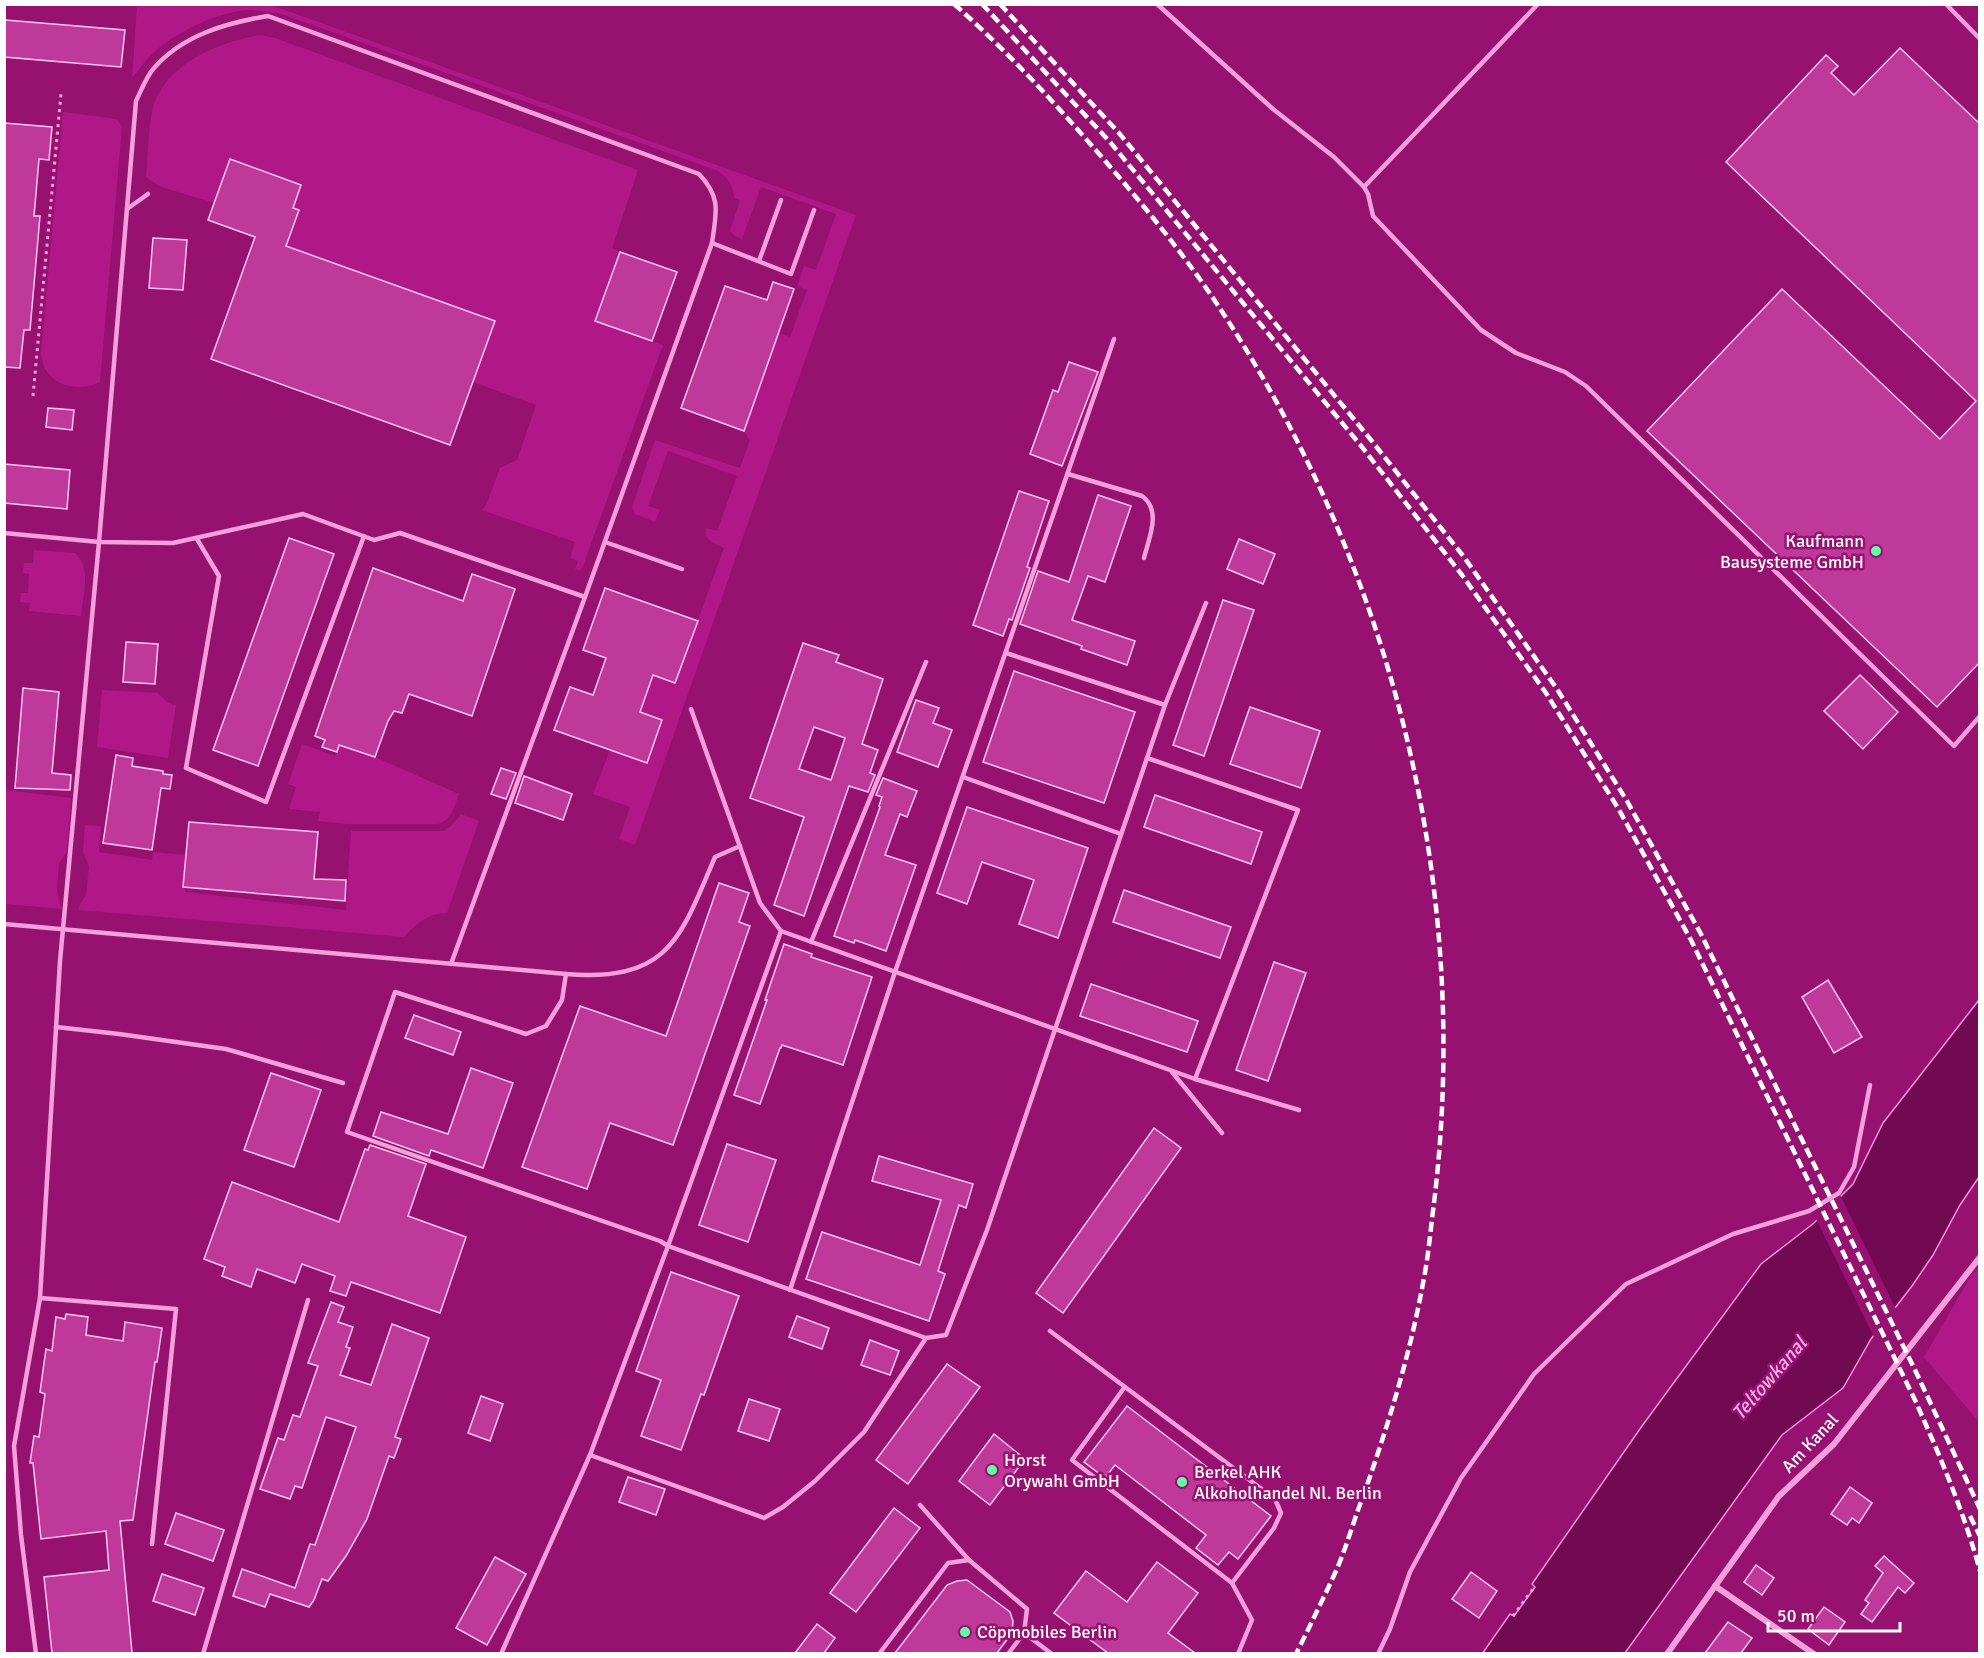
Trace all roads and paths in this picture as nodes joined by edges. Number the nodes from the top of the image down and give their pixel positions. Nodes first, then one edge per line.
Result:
1 (1157, 4) edge
2 (1538, 4) edge
3 (1946, 4) edge
4 (1980, 39) edge
5 (61, 94) dead end
6 (1364, 187) junction
7 (148, 194) dead end
8 (781, 200) dead end
9 (127, 209) junction
10 (814, 210) dead end
11 (712, 243) junction
12 (759, 261) junction
13 (1114, 339) dead end
14 (33, 396) dead end
15 (1068, 474) junction
16 (4, 533) edge
17 (364, 536) junction
18 (197, 539) junction
19 (99, 542) junction
20 (605, 542) junction
21 (1144, 558) dead end
22 (682, 569) dead end
23 (585, 597) junction
24 (1206, 603) dead end
25 (1006, 653) junction
26 (926, 662) dead end
27 (1165, 705) junction
28 (691, 709) dead end
29 (1980, 716) edge
30 (1147, 759) junction
31 (963, 777) junction
32 (1122, 834) junction
33 (740, 846) junction
34 (4, 924) edge
35 (63, 928) junction
36 (781, 931) junction
37 (811, 942) junction
38 (451, 964) junction
39 (895, 972) junction
40 (566, 974) junction
41 (56, 1028) junction
42 (1056, 1030) junction
43 (1170, 1070) junction
44 (1195, 1079) junction
45 (343, 1083) dead end
46 (1870, 1085) dead end
47 (1299, 1110) dead end
48 (1222, 1133) dead end
49 (668, 1246) junction
50 (1980, 1257) edge
51 (790, 1290) junction
52 (40, 1298) junction
53 (308, 1300) dead end
54 (1050, 1331) dead end
55 (926, 1338) junction
56 (1124, 1388) junction
57 (590, 1455) junction
58 (920, 1505) dead end
59 (152, 1544) dead end
60 (969, 1560) junction
61 (1232, 1583) junction
62 (1535, 1586) dead end
63 (1715, 1586) junction
64 (1513, 1616) dead end
65 (1024, 1633) junction
66 (36, 1653) edge
67 (203, 1653) edge
68 (501, 1653) edge
69 (879, 1653) edge
70 (1008, 1653) edge
71 (1052, 1653) edge
72 (1238, 1653) edge
73 (1378, 1653) edge
74 (1667, 1653) edge
75 (1814, 1653) edge

1 - 6 lane
2 - 6 lane
3 - 4 lane
5 - 14 path
6 - 29 lane
7 - 9 lane
8 - 12 lane
9 - 11 lane
9 - 19 lane
10 - 12 lane
11 - 12 lane
11 - 20 lane
13 - 15 lane
15 - 21 lane
15 - 25 lane
16 - 19 lane
17 - 18 lane
17 - 18 lane
17 - 23 lane
18 - 19 lane
19 - 35 lane
20 - 22 lane
20 - 23 lane
23 - 38 lane
24 - 27 lane
25 - 27 lane
25 - 31 lane
26 - 37 lane
27 - 30 lane
28 - 33 lane
30 - 32 lane
30 - 44 lane
31 - 32 lane
31 - 39 lane
32 - 42 lane
33 - 36 lane
33 - 40 lane
34 - 35 lane
35 - 38 lane
35 - 41 lane
36 - 37 lane
36 - 49 lane
37 - 39 lane
38 - 40 lane
39 - 42 lane
39 - 51 lane
40 - 49 lane
41 - 45 lane
41 - 52 lane
42 - 43 lane
42 - 55 lane
43 - 44 lane
43 - 48 lane
44 - 47 lane
46 - 73 lane
49 - 51 lane
49 - 57 lane
50 - 63 street, Am Kanal
51 - 55 lane
52 - 59 lane
52 - 66 lane
53 - 67 lane
54 - 56 lane
55 - 57 lane
56 - 61 lane
56 - 61 lane
57 - 68 lane
58 - 60 lane
60 - 65 lane
60 - 69 lane
61 - 72 lane
62 - 64 path
63 - 74 street, Am Kanal
63 - 75 street
65 - 70 lane
65 - 71 lane

